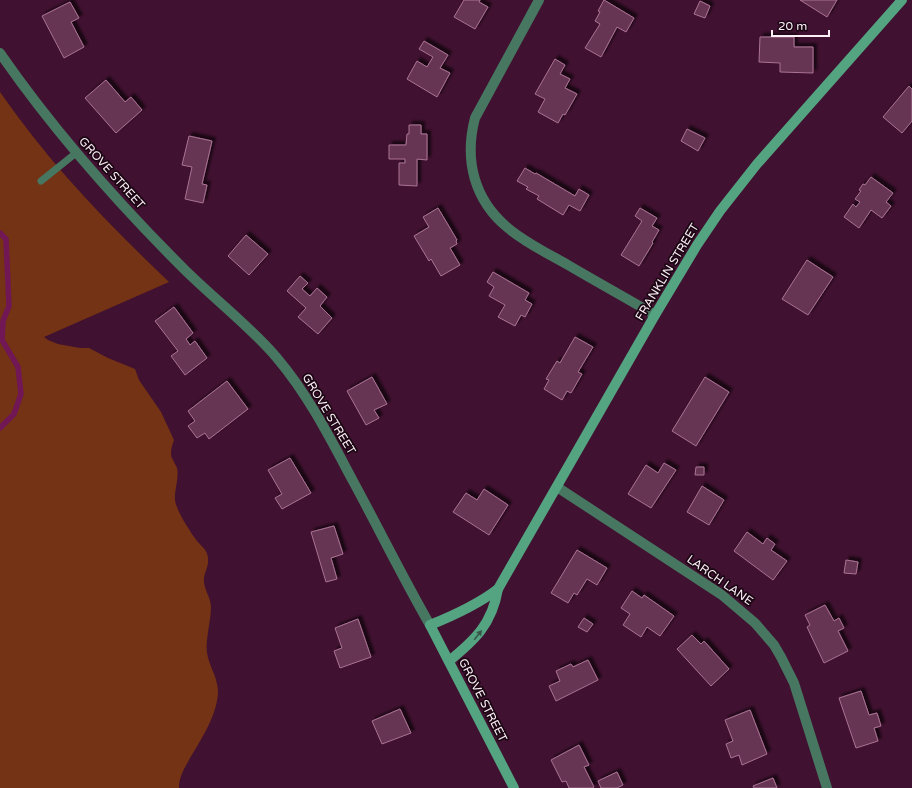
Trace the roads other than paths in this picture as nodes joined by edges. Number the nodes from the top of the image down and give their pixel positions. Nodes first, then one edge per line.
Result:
1 (539, 0) edge
2 (902, 0) edge
3 (0, 54) edge
4 (76, 153) junction
5 (41, 181) dead end
6 (655, 315) junction
7 (557, 487) junction
8 (498, 589) junction
9 (430, 625) junction
10 (449, 661) junction
11 (514, 788) edge
12 (827, 788) edge

1 - 6 street
2 - 6 main road, FRANKLIN STREET
3 - 4 street, GROVE STREET
4 - 5 lane
4 - 9 street, GROVE STREET
6 - 7 main road, FRANKLIN STREET
7 - 8 main road, FRANKLIN STREET
7 - 12 street, LARCH LANE
8 - 9 main road, FRANKLIN STREET
10 -> 8 main road, FRANKLIN STREET
9 - 10 main road, GROVE STREET
10 - 11 main road, GROVE STREET

